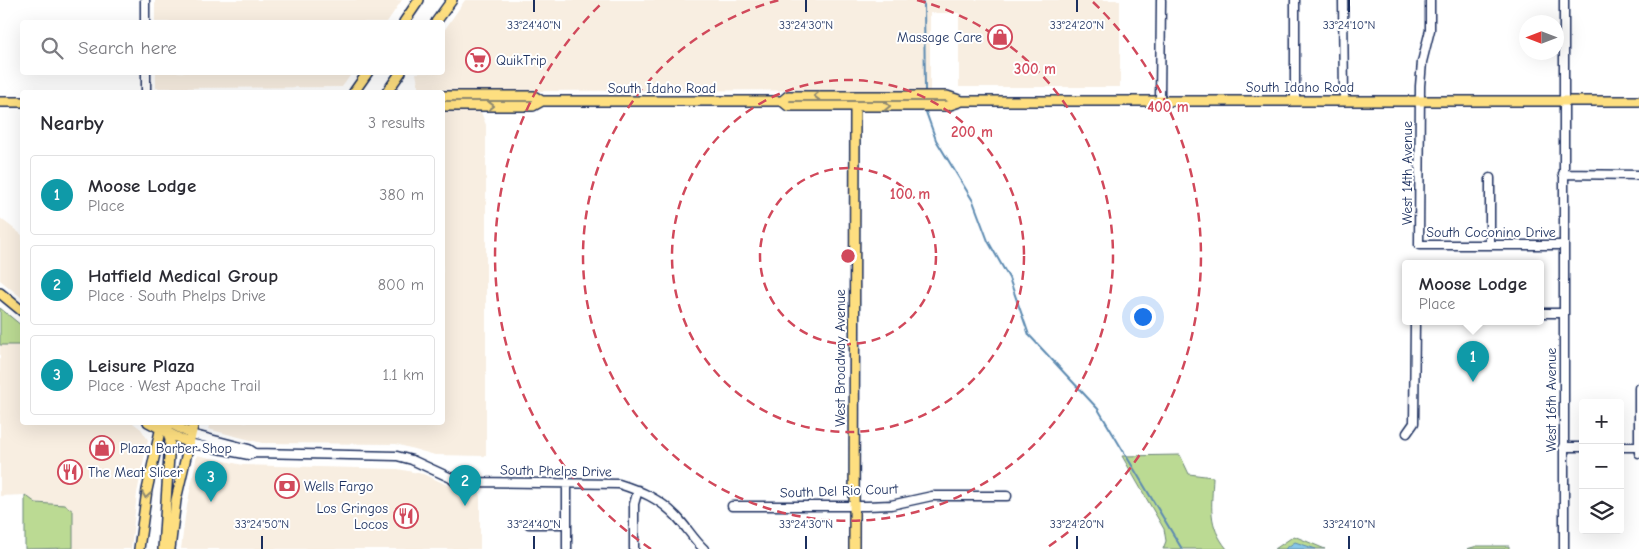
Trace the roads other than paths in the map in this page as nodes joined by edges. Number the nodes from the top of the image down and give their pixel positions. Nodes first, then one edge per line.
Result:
1 (145, 0) edge
2 (419, 0) edge
3 (452, 0) edge
4 (1161, 0) edge
5 (1295, 0) edge
6 (1343, 0) edge
7 (1430, 0) edge
8 (1564, 0) edge
9 (146, 20) edge
10 (405, 20) edge
11 (437, 20) edge
12 (146, 75) edge
13 (366, 75) edge
14 (399, 75) edge
15 (146, 90) edge
16 (355, 90) edge
17 (388, 90) edge
18 (445, 96) edge
19 (1420, 100) junction
20 (1564, 100) junction
21 (542, 101) junction
22 (782, 101) junction
23 (962, 101) junction
24 (1160, 101) junction
25 (1295, 101) junction
26 (1344, 101) junction
27 (1639, 101) edge
28 (0, 102) edge
29 (20, 102) edge
30 (445, 106) edge
31 (855, 106) junction
32 (1563, 174) junction
33 (1639, 175) edge
34 (1490, 178) dead end
35 (1490, 244) junction
36 (1419, 245) joint
37 (1563, 245) junction
38 (0, 293) edge
39 (20, 309) edge
40 (1544, 313) edge
41 (1563, 313) junction
42 (1415, 325) edge
43 (1639, 388) edge
44 (164, 425) edge
45 (164, 425) edge
46 (193, 425) edge
47 (179, 426) edge
48 (1407, 433) dead end
49 (169, 435) junction
50 (190, 439) junction
51 (1563, 447) junction
52 (1579, 447) edge
53 (1624, 447) edge
54 (1639, 448) edge
55 (1639, 453) edge
56 (567, 483) junction
57 (638, 490) junction
58 (1007, 496) dead end
59 (732, 506) dead end
60 (854, 506) junction
61 (529, 524) dead end
62 (567, 524) junction
63 (139, 549) edge
64 (163, 549) edge
65 (170, 549) edge
66 (567, 549) edge
67 (634, 549) edge
68 (704, 549) edge
69 (854, 549) edge
70 (1564, 549) edge

1 - 9 street
2 - 10 main road
3 - 11 main road
4 - 24 street
5 - 25 street
6 - 26 street
7 - 19 street, West 14th Avenue
8 - 20 street, West 16th Avenue
12 - 15 street
13 - 16 main road
14 - 17 main road
18 - 21 main road, South Idaho Road
19 - 20 main road, South Idaho Road
19 - 26 main road, South Idaho Road
19 - 36 street, West 14th Avenue
20 - 27 main road, South Idaho Road
20 - 32 street, West 16th Avenue
21 - 22 main road, South Idaho Road
30 -> 21 main road, South Idaho Road
23 -> 22 main road, South Idaho Road
22 - 31 main road, South Idaho Road
23 - 24 main road, South Idaho Road
31 -> 23 main road, South Idaho Road
24 - 25 main road, South Idaho Road
25 - 26 main road, South Idaho Road
28 - 29 main road
31 - 60 main road, West Broadway Avenue
32 - 33 street
32 - 37 street, West 16th Avenue
34 - 35 street
35 - 36 street, South Coconino Drive
35 - 37 street, South Coconino Drive
37 - 41 street, West 16th Avenue
38 - 39 main road
40 - 41 street
41 - 51 street, West 16th Avenue
42 - 48 street
43 - 54 street
44 - 49 main road
45 -> 63 main road
46 - 50 main road
47 - 50 main road
49 - 50 main road
49 - 64 main road
50 - 56 street, South Phelps Drive
50 - 65 main road
51 - 52 street
51 - 70 street, West 16th Avenue
53 - 54 street
54 - 55 street
56 - 57 street, South Phelps Drive
56 - 62 street
57 - 67 street
57 - 68 street, South Phelps Drive
58 - 60 street, South Del Rio Court
59 - 60 street, South Del Rio Court
60 - 69 main road, West Broadway Avenue
61 - 62 street
62 - 66 street

